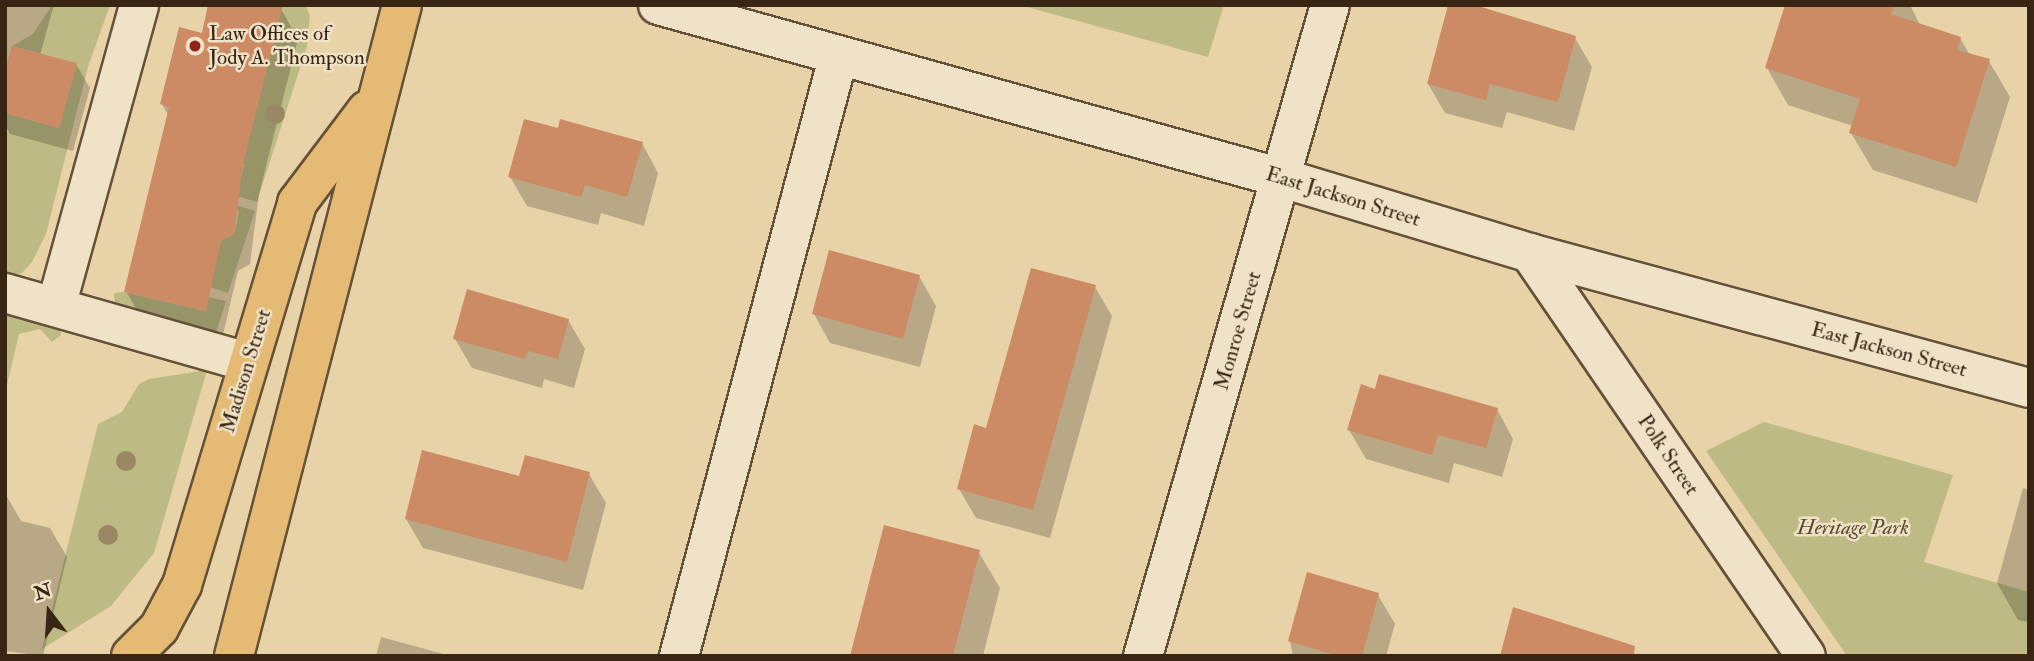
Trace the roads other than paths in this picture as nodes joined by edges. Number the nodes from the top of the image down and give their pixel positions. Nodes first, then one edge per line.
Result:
1 (139, 5) edge
2 (402, 5) edge
3 (658, 5) edge
4 (1330, 5) edge
5 (838, 58) junction
6 (379, 95) junction
7 (1282, 178) junction
8 (1530, 253) junction
9 (5, 293) edge
10 (56, 307) junction
11 (247, 362) junction
12 (2029, 388) edge
13 (131, 656) edge
14 (234, 656) edge
15 (679, 656) edge
16 (1143, 656) edge
17 (1806, 656) edge

1 - 10 street
2 - 6 main road, Madison Street
3 - 5 street, East Jackson Street
4 - 7 street, Monroe Street
5 - 7 street, East Jackson Street
5 - 15 street
6 - 11 main road, Madison Street
6 - 14 main road, Madison Street
7 - 8 street, East Jackson Street
7 - 16 street, Monroe Street
8 - 12 street, East Jackson Street
8 - 17 street, Polk Street
9 - 10 street
10 - 11 street
11 - 13 main road, Madison Street

